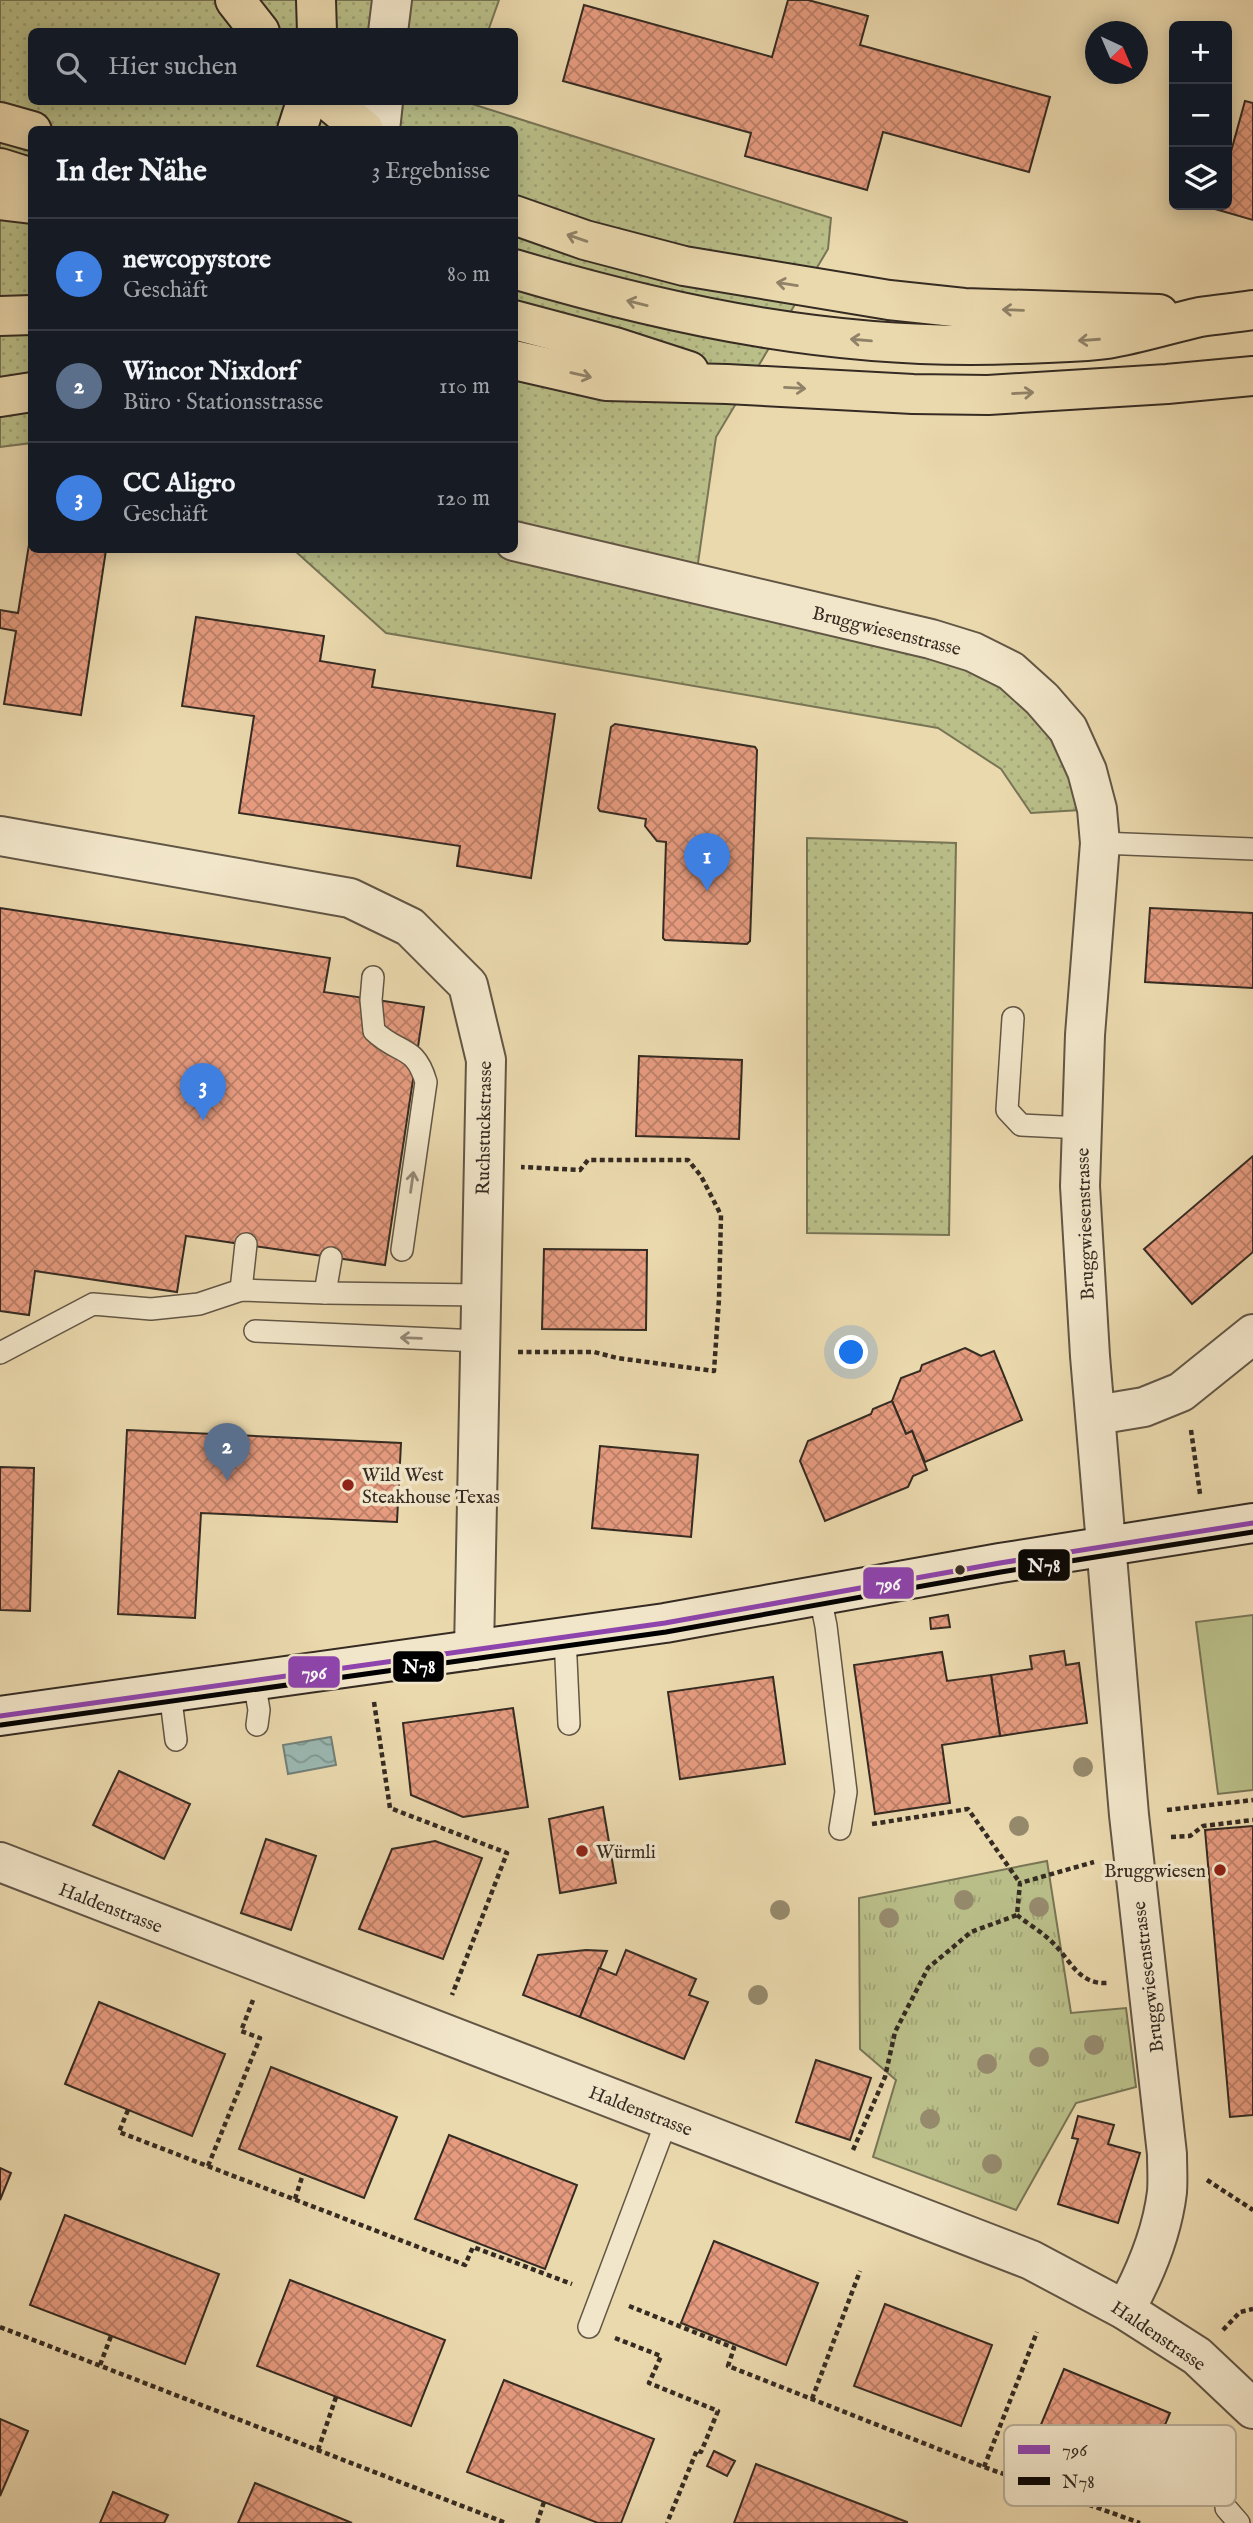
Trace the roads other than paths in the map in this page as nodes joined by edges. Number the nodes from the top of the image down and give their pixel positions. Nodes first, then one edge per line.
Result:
1 (235, 0) edge
2 (257, 28) edge
3 (305, 105) edge
4 (334, 105) edge
5 (383, 105) edge
6 (0, 122) edge
7 (298, 126) edge
8 (359, 126) edge
9 (380, 126) edge
10 (28, 130) edge
11 (0, 168) edge
12 (28, 177) edge
13 (0, 200) edge
14 (28, 204) edge
15 (518, 216) edge
16 (518, 270) edge
17 (1253, 310) edge
18 (0, 316) edge
19 (28, 316) edge
20 (1203, 317) junction
21 (518, 321) edge
22 (518, 361) edge
23 (1253, 376) edge
24 (727, 384) junction
25 (28, 393) edge
26 (0, 397) edge
27 (518, 542) edge
28 (0, 836) edge
29 (1100, 843) junction
30 (1253, 849) edge
31 (373, 978) dead end
32 (1013, 1018) dead end
33 (1082, 1128) junction
34 (246, 1244) dead end
35 (402, 1250) dead end
36 (331, 1258) dead end
37 (241, 1290) junction
38 (325, 1293) junction
39 (480, 1295) junction
40 (256, 1331) dead end
41 (1253, 1334) edge
42 (479, 1346) junction
43 (0, 1353) edge
44 (1096, 1415) junction
45 (1253, 1523) edge
46 (1107, 1548) junction
47 (820, 1597) junction
48 (565, 1637) junction
49 (474, 1650) junction
50 (254, 1681) junction
51 (170, 1692) junction
52 (0, 1716) edge
53 (569, 1724) dead end
54 (257, 1725) dead end
55 (176, 1740) dead end
56 (840, 1829) road end
57 (0, 1862) edge
58 (667, 2120) junction
59 (1125, 2310) junction
60 (589, 2327) dead end
61 (1253, 2409) edge

1 - 2 highway
3 - 7 highway
4 - 8 highway
5 - 9 street
6 - 10 highway
11 - 12 highway
13 - 14 highway
20 -> 15 highway
20 -> 16 highway
17 - 20 highway
18 - 19 highway
21 - 24 highway
22 -> 24 highway
24 -> 23 highway
25 - 26 highway
27 - 29 street, Bruggwiesenstrasse
28 - 39 street, Ruchstuckstrasse
29 - 30 lane
29 - 33 street, Bruggwiesenstrasse
35 -> 31 lane
32 - 33 lane
33 - 44 street, Bruggwiesenstrasse
34 - 37 lane
36 - 38 lane
37 - 38 lane
37 - 43 lane
38 - 39 lane
39 - 42 street, Ruchstuckstrasse
42 -> 40 lane
41 - 44 street
42 - 49 street, Ruchstuckstrasse
44 - 46 street, Bruggwiesenstrasse
45 - 46 street
46 - 47 street
46 - 59 street, Bruggwiesenstrasse
47 - 48 street
47 - 56 lane
48 - 49 street
48 - 53 lane
49 - 50 street
50 - 51 street
50 - 54 lane
51 - 52 street
51 - 55 lane
57 - 58 street, Haldenstrasse
58 - 59 street, Haldenstrasse
58 - 60 lane
59 - 61 street, Haldenstrasse

